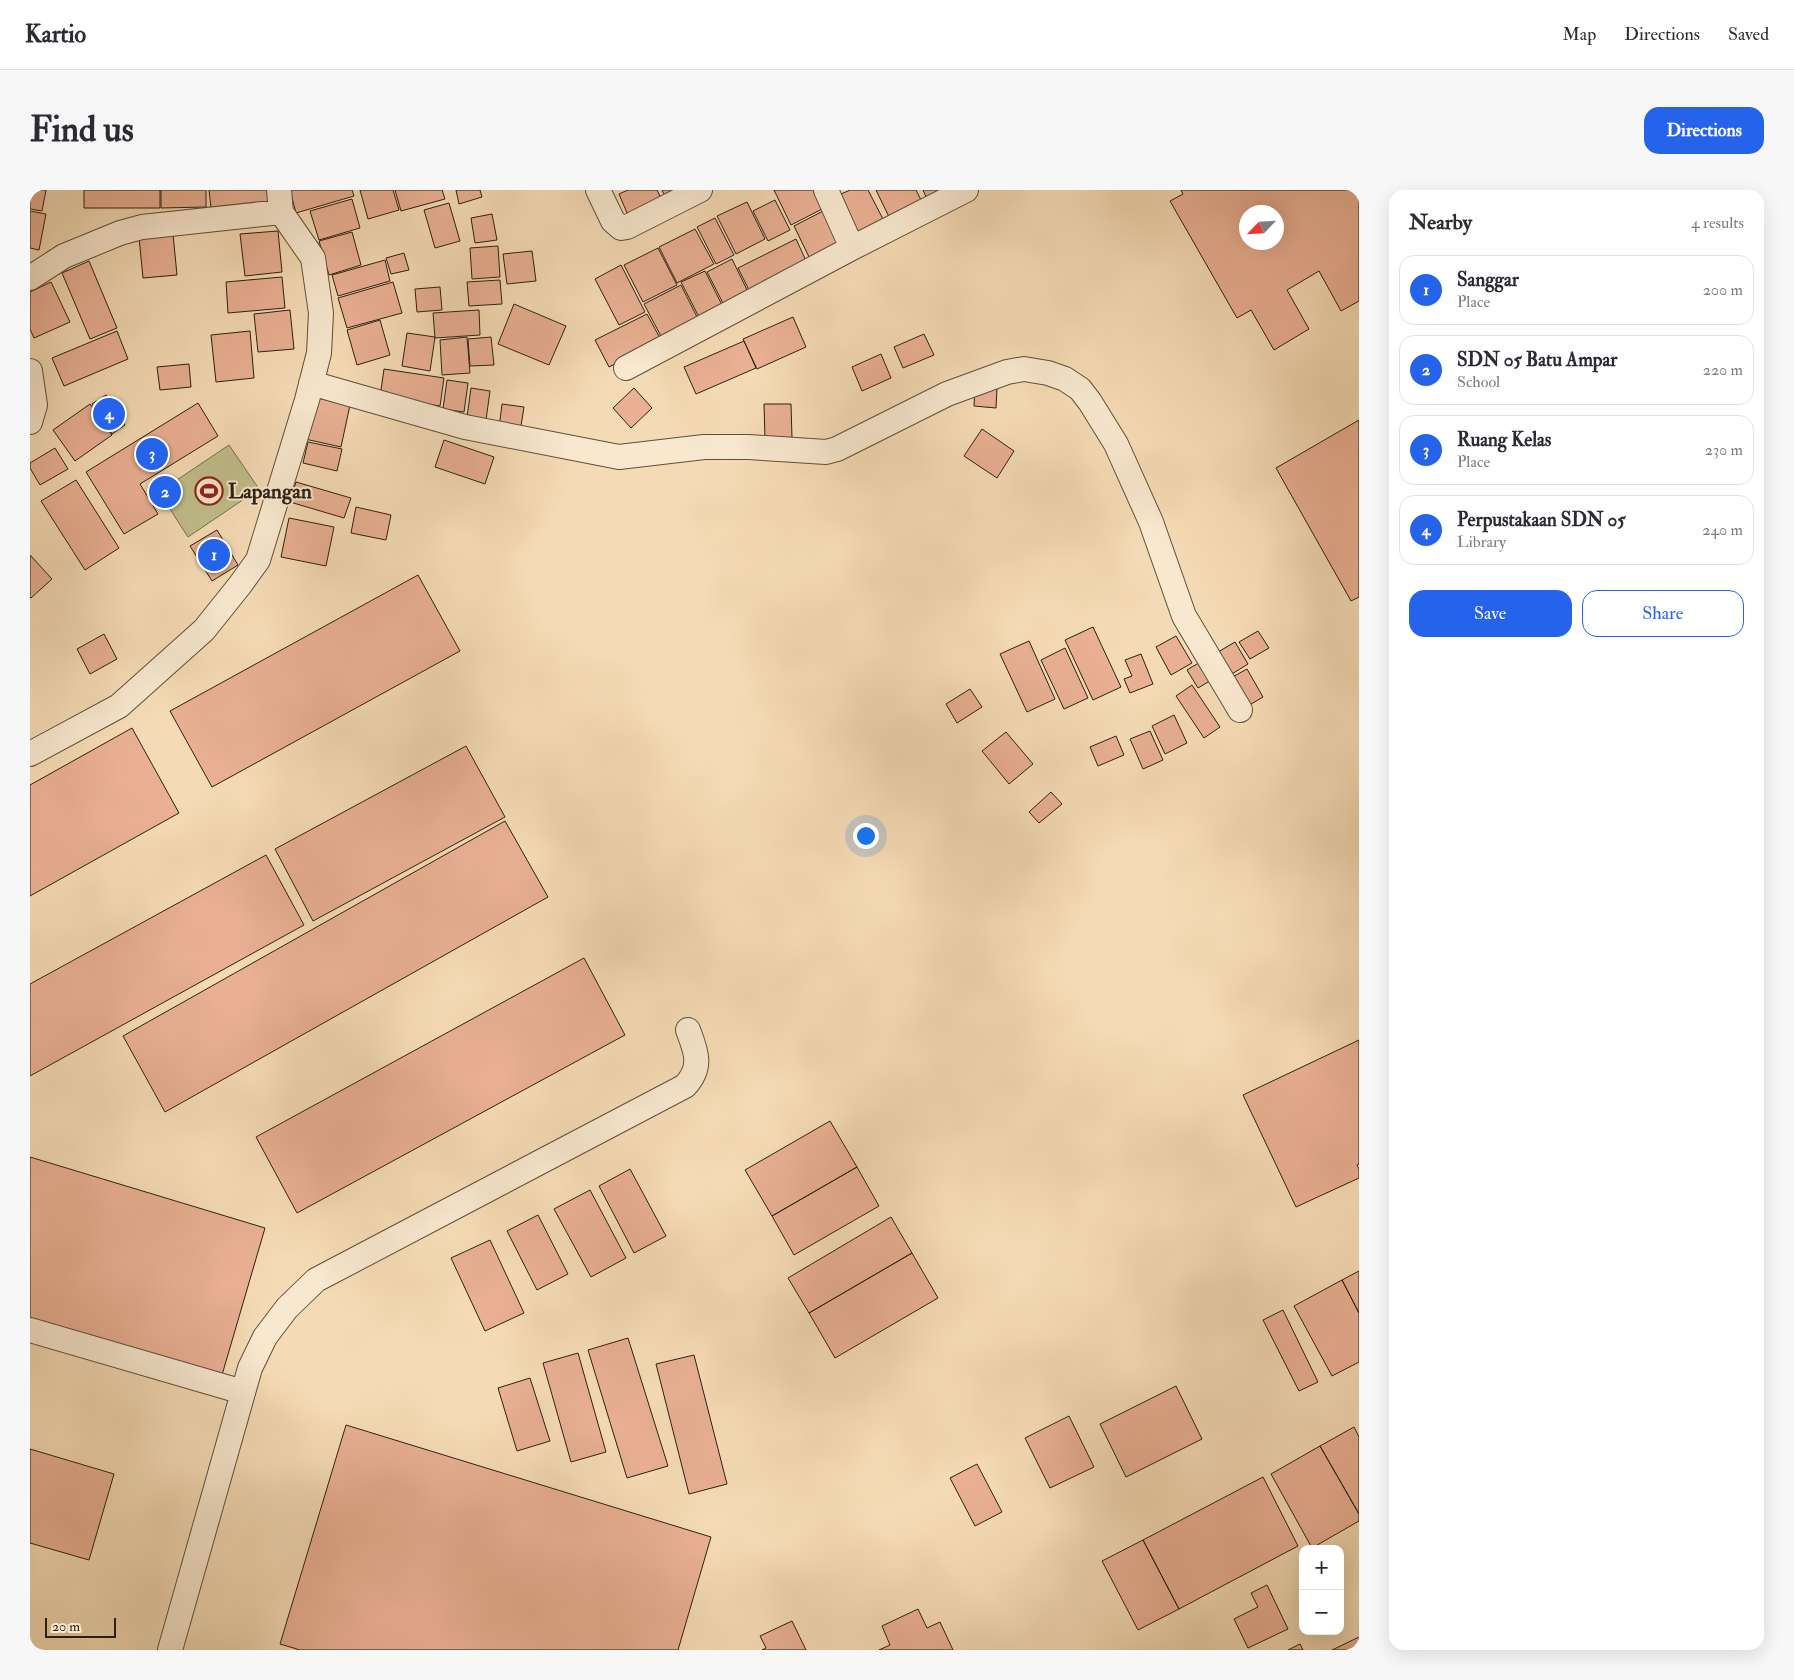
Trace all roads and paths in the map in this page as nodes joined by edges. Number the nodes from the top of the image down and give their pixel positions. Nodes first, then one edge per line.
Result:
1 (598, 190) edge
2 (700, 190) edge
3 (826, 190) edge
4 (966, 190) edge
5 (280, 201) edge
6 (852, 248) junction
7 (30, 278) edge
8 (626, 368) dead end
9 (30, 371) edge
10 (311, 383) junction
11 (30, 422) edge
12 (1240, 710) dead end
13 (30, 754) edge
14 (688, 1030) dead end
15 (30, 1330) edge
16 (243, 1392) junction
17 (170, 1650) edge

1 - 2 street
3 - 6 street
4 - 6 street
5 - 7 street
5 - 10 street
6 - 8 street
9 - 11 street
10 - 12 street
10 - 13 street
14 - 16 street
15 - 16 street
16 - 17 street

